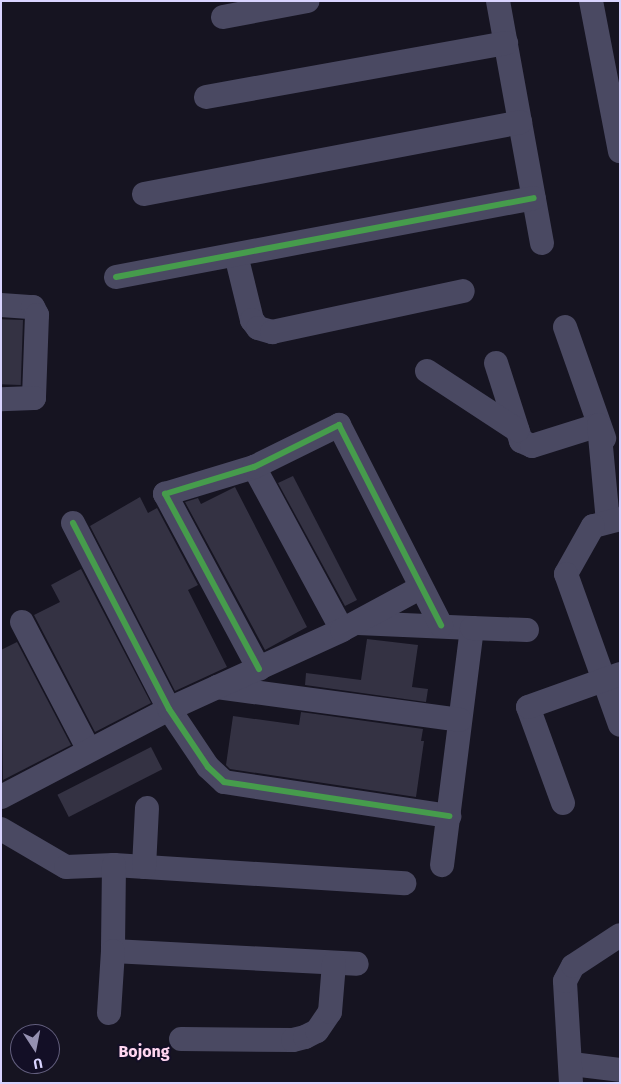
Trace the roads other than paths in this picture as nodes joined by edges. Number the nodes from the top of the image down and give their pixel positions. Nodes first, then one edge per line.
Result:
1 (308, 1) edge
2 (498, 1) edge
3 (591, 1) edge
4 (223, 17) dead end
5 (506, 43) junction
6 (206, 97) dead end
7 (520, 122) junction
8 (620, 151) edge
9 (144, 194) dead end
10 (534, 198) junction
11 (542, 243) dead end
12 (236, 255) junction
13 (116, 277) dead end
14 (462, 291) dead end
15 (1, 306) edge
16 (565, 327) dead end
17 (496, 363) dead end
18 (427, 371) dead end
19 (1, 399) edge
20 (599, 425) junction
21 (517, 430) junction
22 (254, 466) junction
23 (620, 485) edge
24 (614, 520) edge
25 (73, 523) dead end
26 (420, 588) junction
27 (22, 622) dead end
28 (441, 625) junction
29 (350, 626) junction
30 (472, 628) junction
31 (527, 630) dead end
32 (258, 669) junction
33 (612, 677) edge
34 (216, 687) junction
35 (169, 709) junction
36 (460, 720) junction
37 (620, 725) edge
38 (89, 750) junction
39 (3, 790) edge
40 (563, 803) dead end
41 (147, 808) dead end
42 (449, 816) junction
43 (1, 829) edge
44 (114, 865) junction
45 (442, 865) dead end
46 (144, 866) junction
47 (404, 883) dead end
48 (620, 935) edge
49 (113, 951) junction
50 (109, 1013) dead end
51 (181, 1039) dead end
52 (620, 1070) edge
53 (572, 1073) edge

1 - 4 street
2 - 5 street
3 - 8 street
5 - 6 street
5 - 7 street
7 - 9 street
7 - 10 street
10 - 11 street
10 - 12 street
12 - 13 street
12 - 14 street
15 - 19 street
16 - 20 street
17 - 21 street
18 - 21 street
20 - 21 street
20 - 23 street
20 - 24 street
22 - 26 street
22 - 29 street
22 - 32 street
24 - 33 street
25 - 35 street
26 - 28 street
26 - 29 street
27 - 38 street
28 - 29 street
28 - 30 street
29 - 32 street
30 - 31 street
30 - 36 street
32 - 34 street
33 - 37 street
33 - 40 street
34 - 35 street
34 - 36 street
35 - 38 street
35 - 42 street
36 - 42 street
38 - 39 street
41 - 46 street
42 - 45 street
43 - 44 street
44 - 46 street
44 - 49 street
46 - 47 street
48 - 53 street
49 - 50 street
49 - 51 street
52 - 53 street

